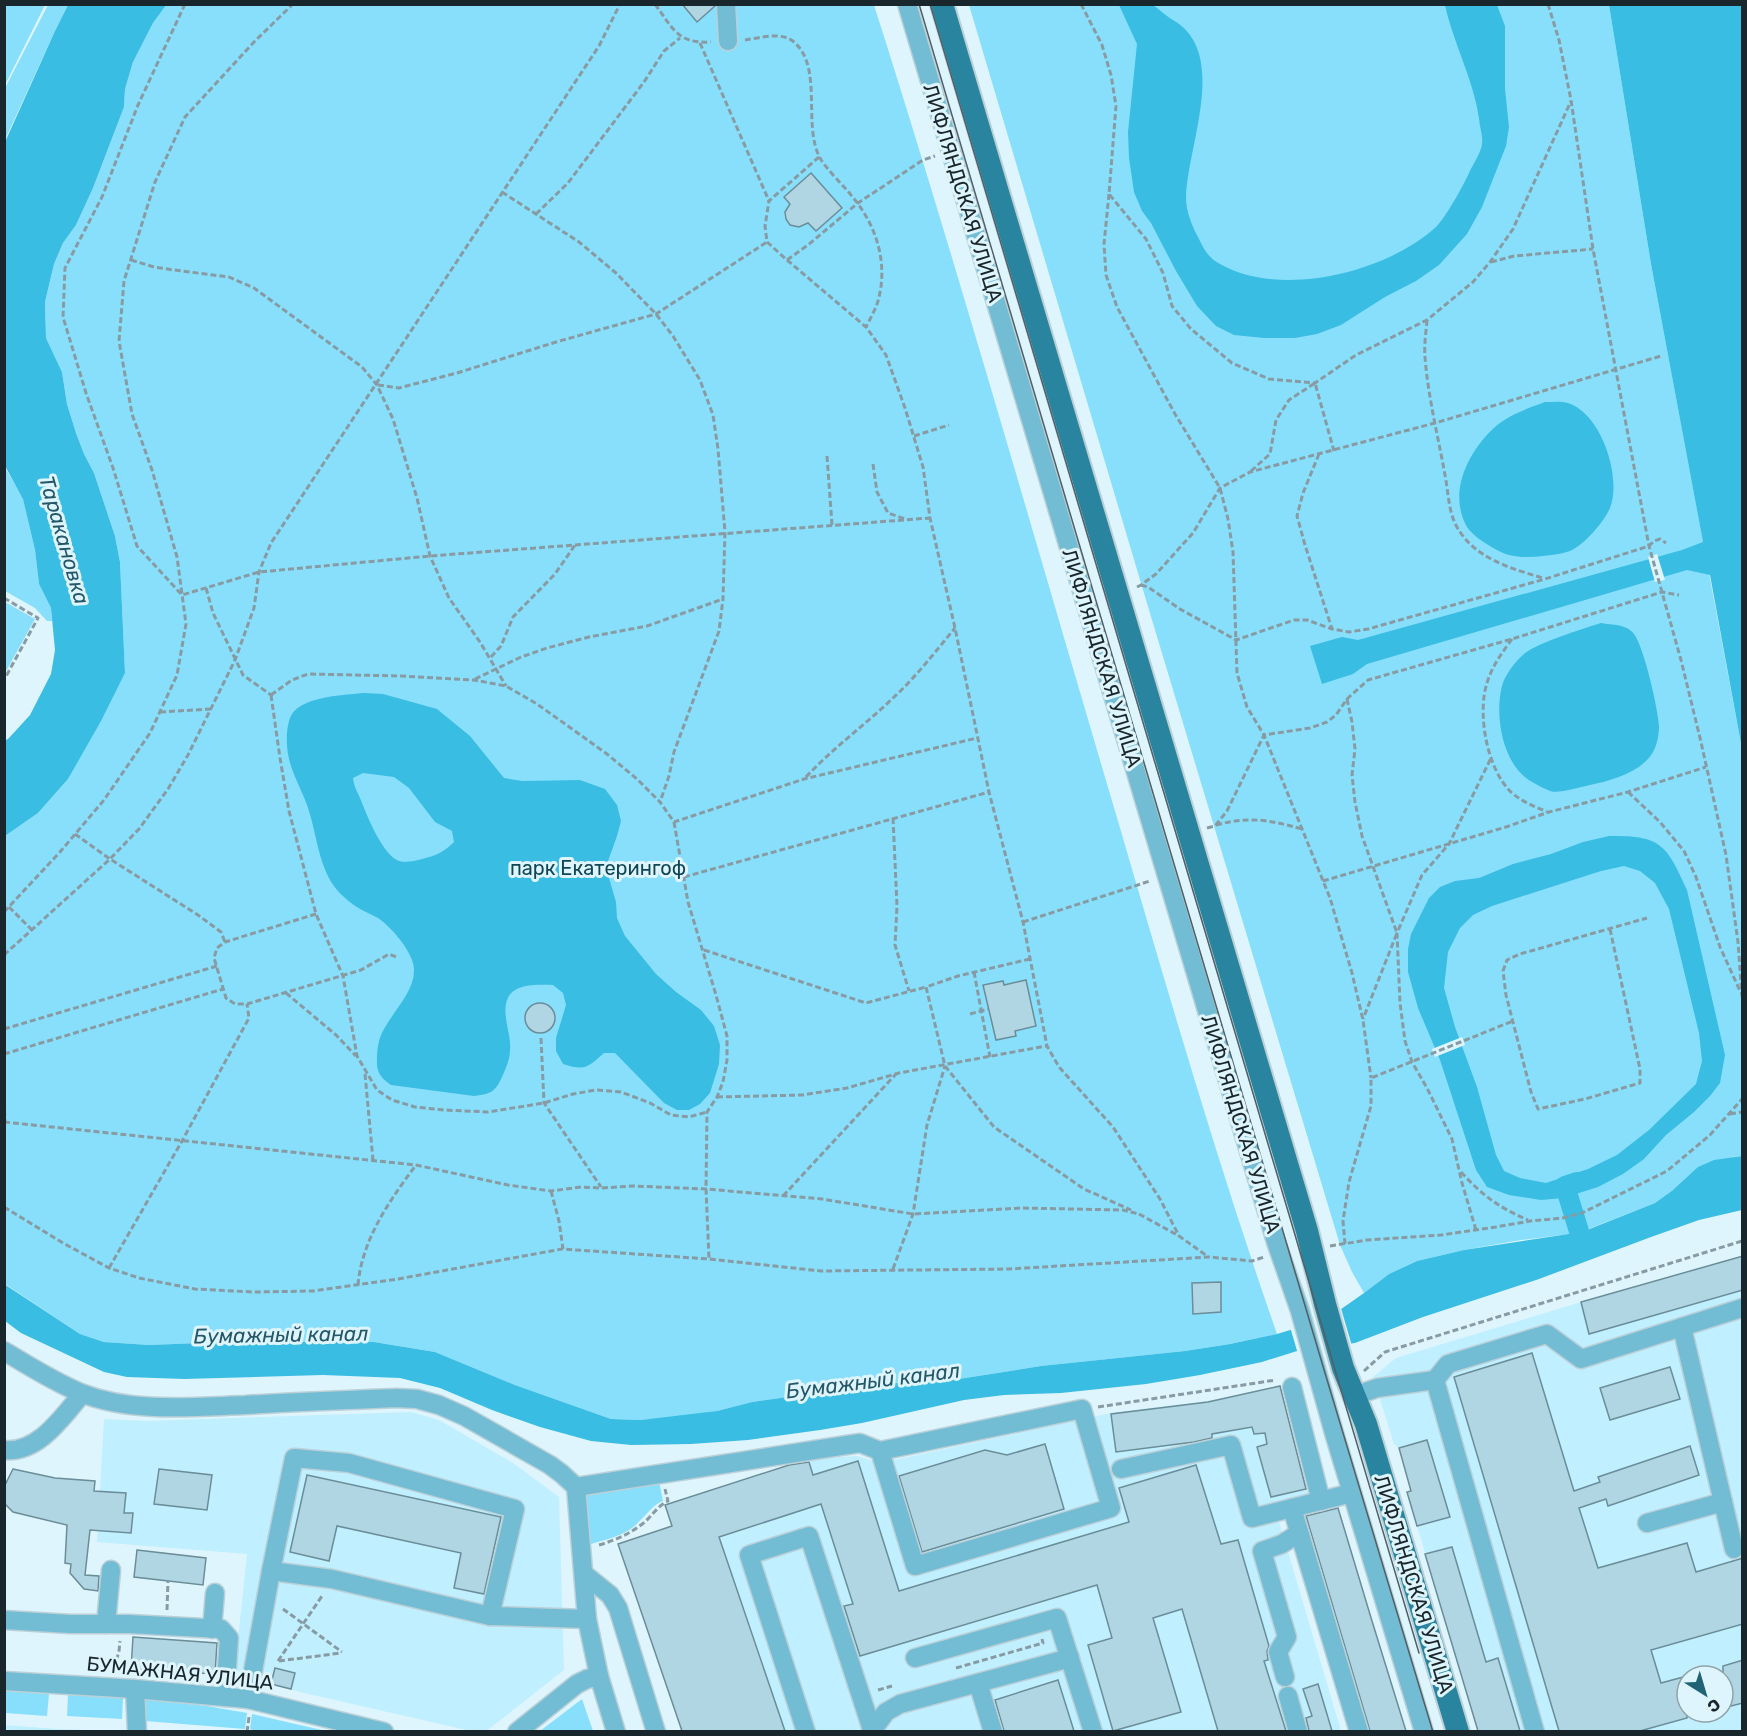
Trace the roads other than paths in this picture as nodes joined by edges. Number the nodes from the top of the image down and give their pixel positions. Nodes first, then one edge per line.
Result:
1 (726, 4) edge
2 (907, 4) edge
3 (942, 4) edge
4 (728, 41) road end
5 (1743, 1308) edge
6 (1682, 1327) junction
7 (4, 1351) edge
8 (1352, 1380) junction
9 (1435, 1380) junction
10 (1292, 1387) dead end
11 (82, 1394) junction
12 (4, 1450) edge
13 (880, 1451) junction
14 (1121, 1469) dead end
15 (576, 1487) junction
16 (1352, 1493) junction
17 (1321, 1501) junction
18 (1723, 1502) junction
19 (1292, 1508) junction
20 (1647, 1523) dead end
21 (1299, 1533) junction
22 (1734, 1549) dead end
23 (111, 1570) dead end
24 (271, 1571) junction
25 (584, 1574) junction
26 (215, 1593) dead end
27 (490, 1616) junction
28 (587, 1619) junction
29 (4, 1620) edge
30 (113, 1624) junction
31 (212, 1629) junction
32 (915, 1658) dead end
33 (1070, 1658) junction
34 (599, 1676) junction
35 (1285, 1677) dead end
36 (4, 1681) edge
37 (978, 1683) junction
38 (135, 1689) junction
39 (1288, 1696) dead end
40 (225, 1697) junction
41 (249, 1706) junction
42 (137, 1731) edge
43 (384, 1731) edge
44 (517, 1731) edge
45 (616, 1731) edge
46 (656, 1731) edge
47 (806, 1731) edge
48 (871, 1731) edge
49 (993, 1731) edge
50 (1093, 1731) edge
51 (1298, 1731) edge
52 (1359, 1731) edge
53 (1424, 1731) edge
54 (1458, 1731) edge
55 (1536, 1731) edge

1 - 4 street
2 - 16 street, ЛИФЛЯНДСКАЯ УЛИЦА
3 - 8 main road, ЛИФЛЯНДСКАЯ УЛИЦА
5 - 6 street
6 - 9 street
6 - 18 street
7 - 11 street
8 - 9 street
8 - 54 main road, ЛИФЛЯНДСКАЯ УЛИЦА
9 - 55 street
10 - 17 street
11 - 12 street
11 - 15 street
13 - 13 street
13 - 15 street
14 - 19 street
15 - 25 street
16 - 17 street
16 - 53 street, ЛИФЛЯНДСКАЯ УЛИЦА
17 - 19 street
18 - 20 street
18 - 22 street
19 - 21 street
21 - 35 street
21 - 52 street
23 - 30 street
24 - 27 street
24 - 27 street
24 - 41 street
25 - 28 street
25 - 46 street
26 - 31 street
27 - 28 street
28 - 34 street
29 - 30 street
30 - 31 street
31 - 40 street
32 - 33 street
33 - 37 street
33 - 50 street
34 - 44 street
34 - 45 street
36 - 38 street, БУМАЖНАЯ УЛИЦА
37 - 48 street
37 - 49 street
38 - 40 street, БУМАЖНАЯ УЛИЦА
38 - 42 street
39 - 51 street
40 - 41 street, БУМАЖНАЯ УЛИЦА
41 - 43 street, БУМАЖНАЯ УЛИЦА
47 - 48 street

